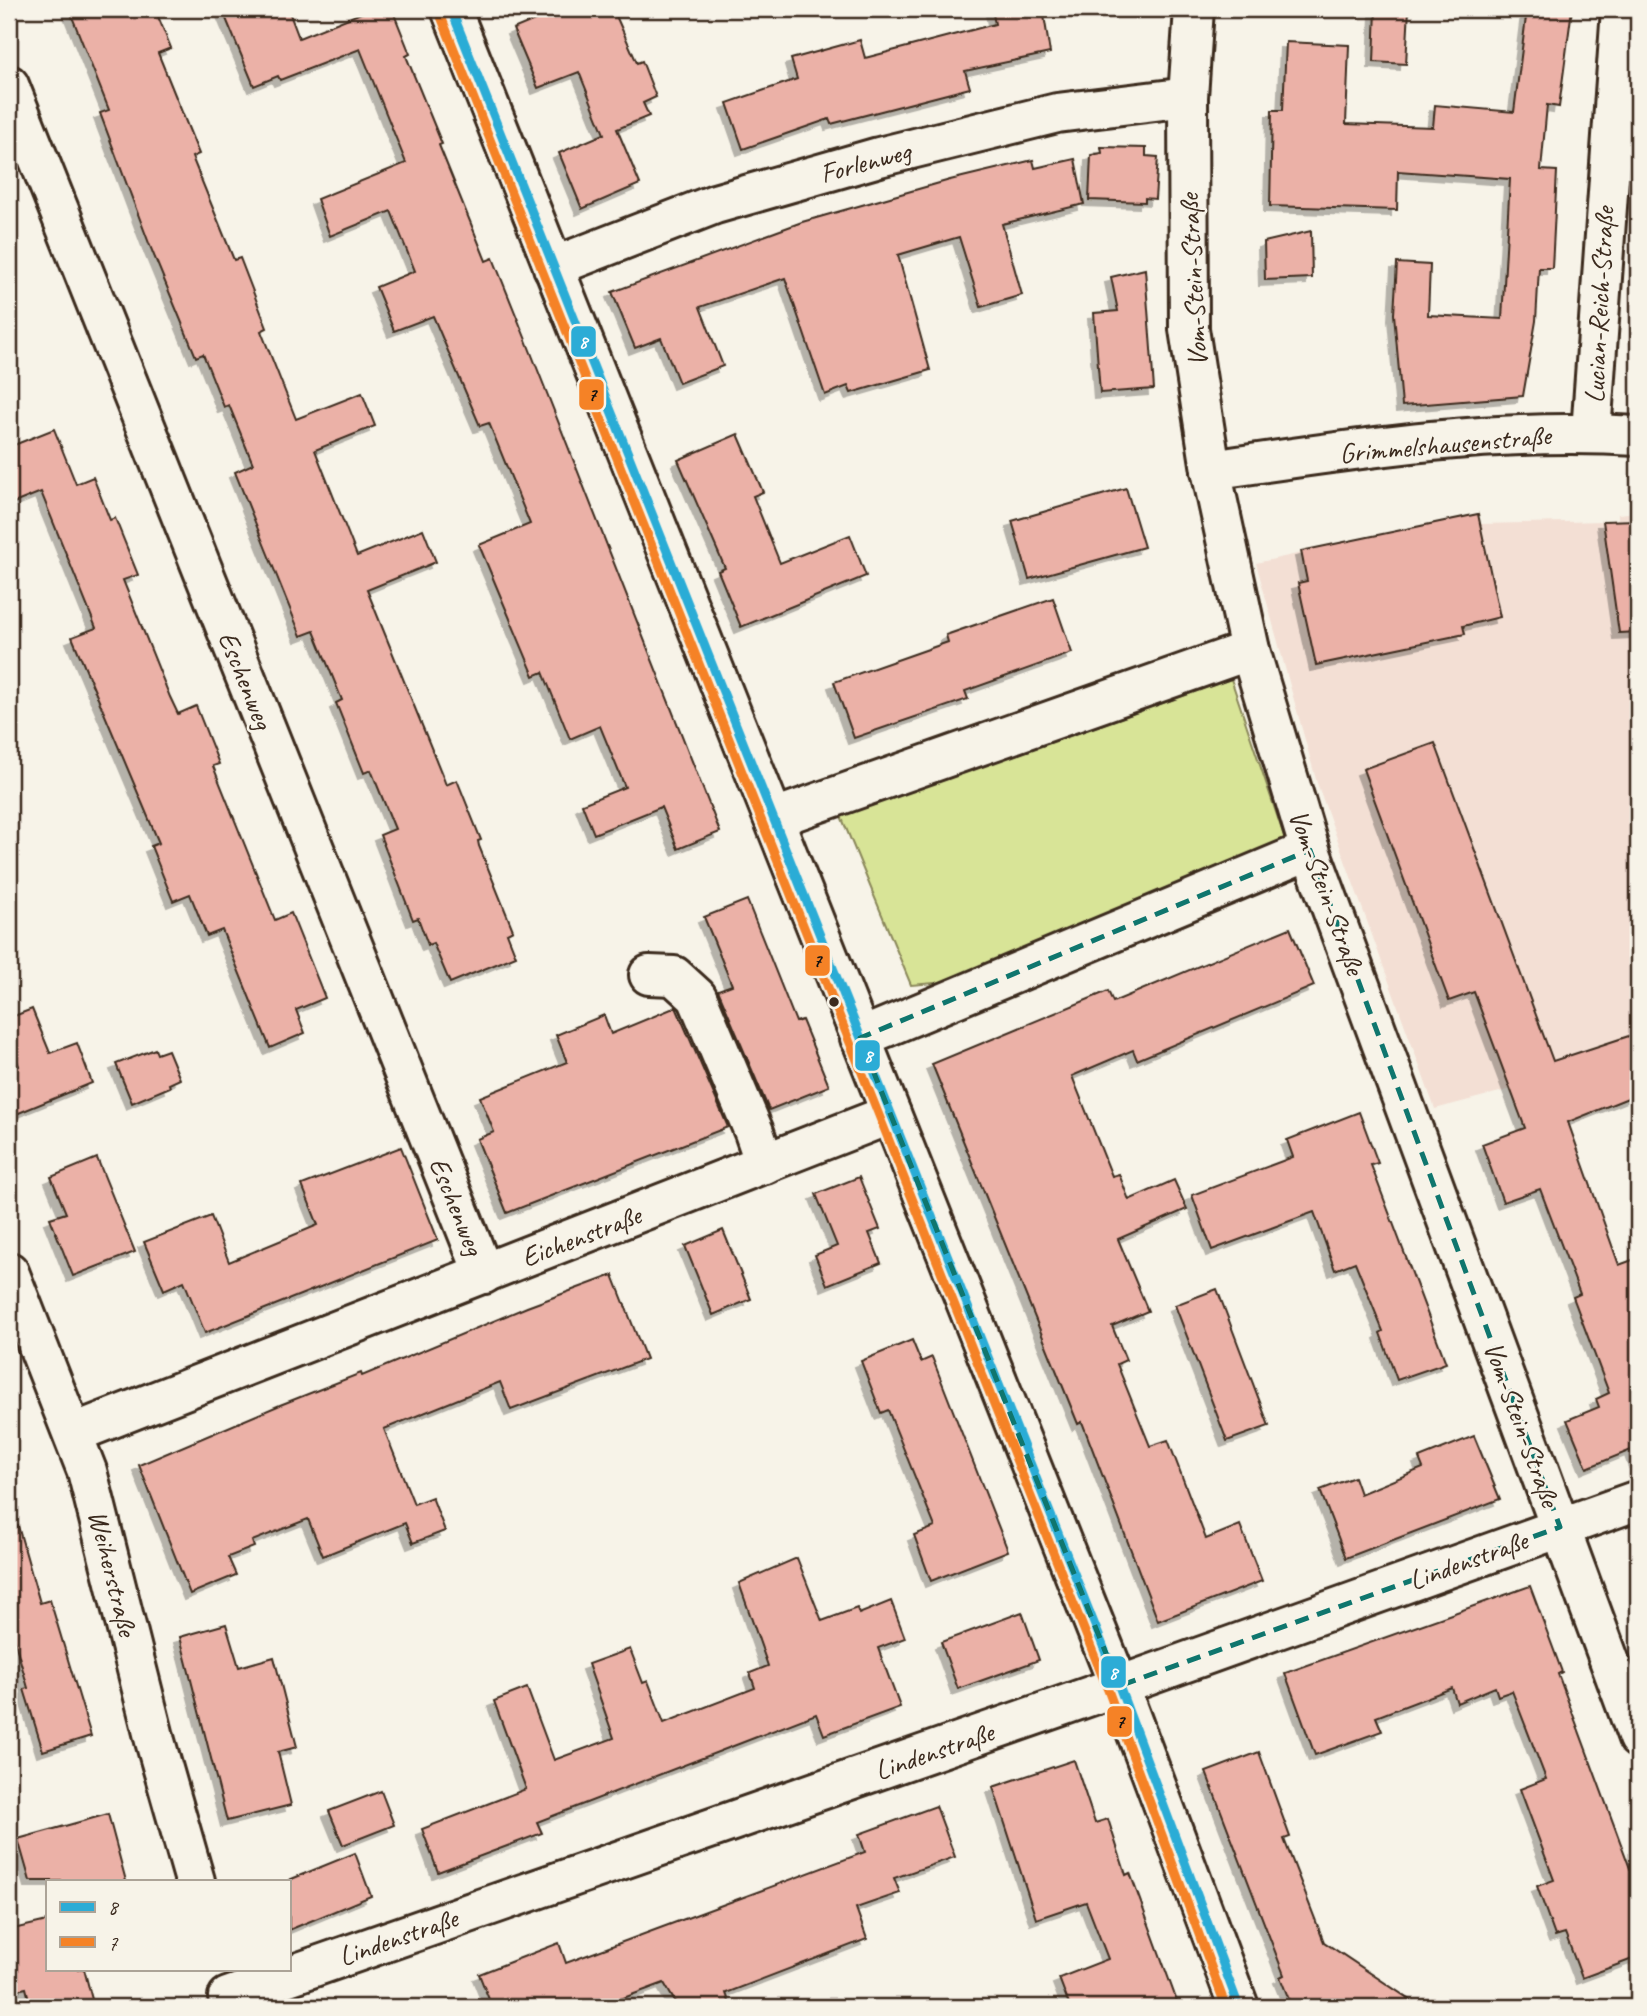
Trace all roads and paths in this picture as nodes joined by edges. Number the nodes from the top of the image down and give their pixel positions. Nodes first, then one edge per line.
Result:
1 (451, 9) edge
2 (1194, 9) edge
3 (1621, 9) edge
4 (9, 86) edge
5 (1188, 97) junction
6 (553, 267) junction
7 (1591, 433) junction
8 (1638, 436) edge
9 (1211, 470) junction
10 (1250, 650) junction
11 (775, 818) junction
12 (1310, 850) junction
13 (649, 975) dead end
14 (860, 1038) junction
15 (891, 1114) junction
16 (765, 1164) junction
17 (9, 1272) edge
18 (484, 1274) junction
19 (75, 1433) junction
20 (1638, 1500) edge
21 (1560, 1527) junction
22 (1119, 1686) junction
23 (1638, 1738) edge
24 (195, 1880) edge
25 (290, 1969) edge
26 (287, 1970) edge
27 (226, 1991) edge
28 (1239, 2007) edge

1 - 6 street
2 - 5 street, Vom-Stein-Straße
3 - 7 street, Lucian-Reich-Straße
4 - 18 street, Eschenweg
5 - 6 street, Forlenweg
5 - 9 street, Vom-Stein-Straße
6 - 11 street
7 - 8 street, Grimmelshausenstraße
7 - 9 street, Grimmelshausenstraße
9 - 10 street, Vom-Stein-Straße
10 - 11 street
10 - 12 street, Vom-Stein-Straße
11 - 14 street
12 - 14 street
12 - 21 street, Vom-Stein-Straße
13 - 16 street
14 - 15 street
15 - 16 street, Eichenstraße
15 - 22 street
16 - 18 street, Eichenstraße
17 - 19 street, Weiherstraße
18 - 19 street, Eichenstraße
19 - 24 street, Weiherstraße
20 - 21 street, Lindenstraße
21 - 22 street, Lindenstraße
21 - 23 street, Vom-Stein-Straße
22 - 25 street, Lindenstraße
22 - 28 street
26 - 27 street, Lindenstraße

